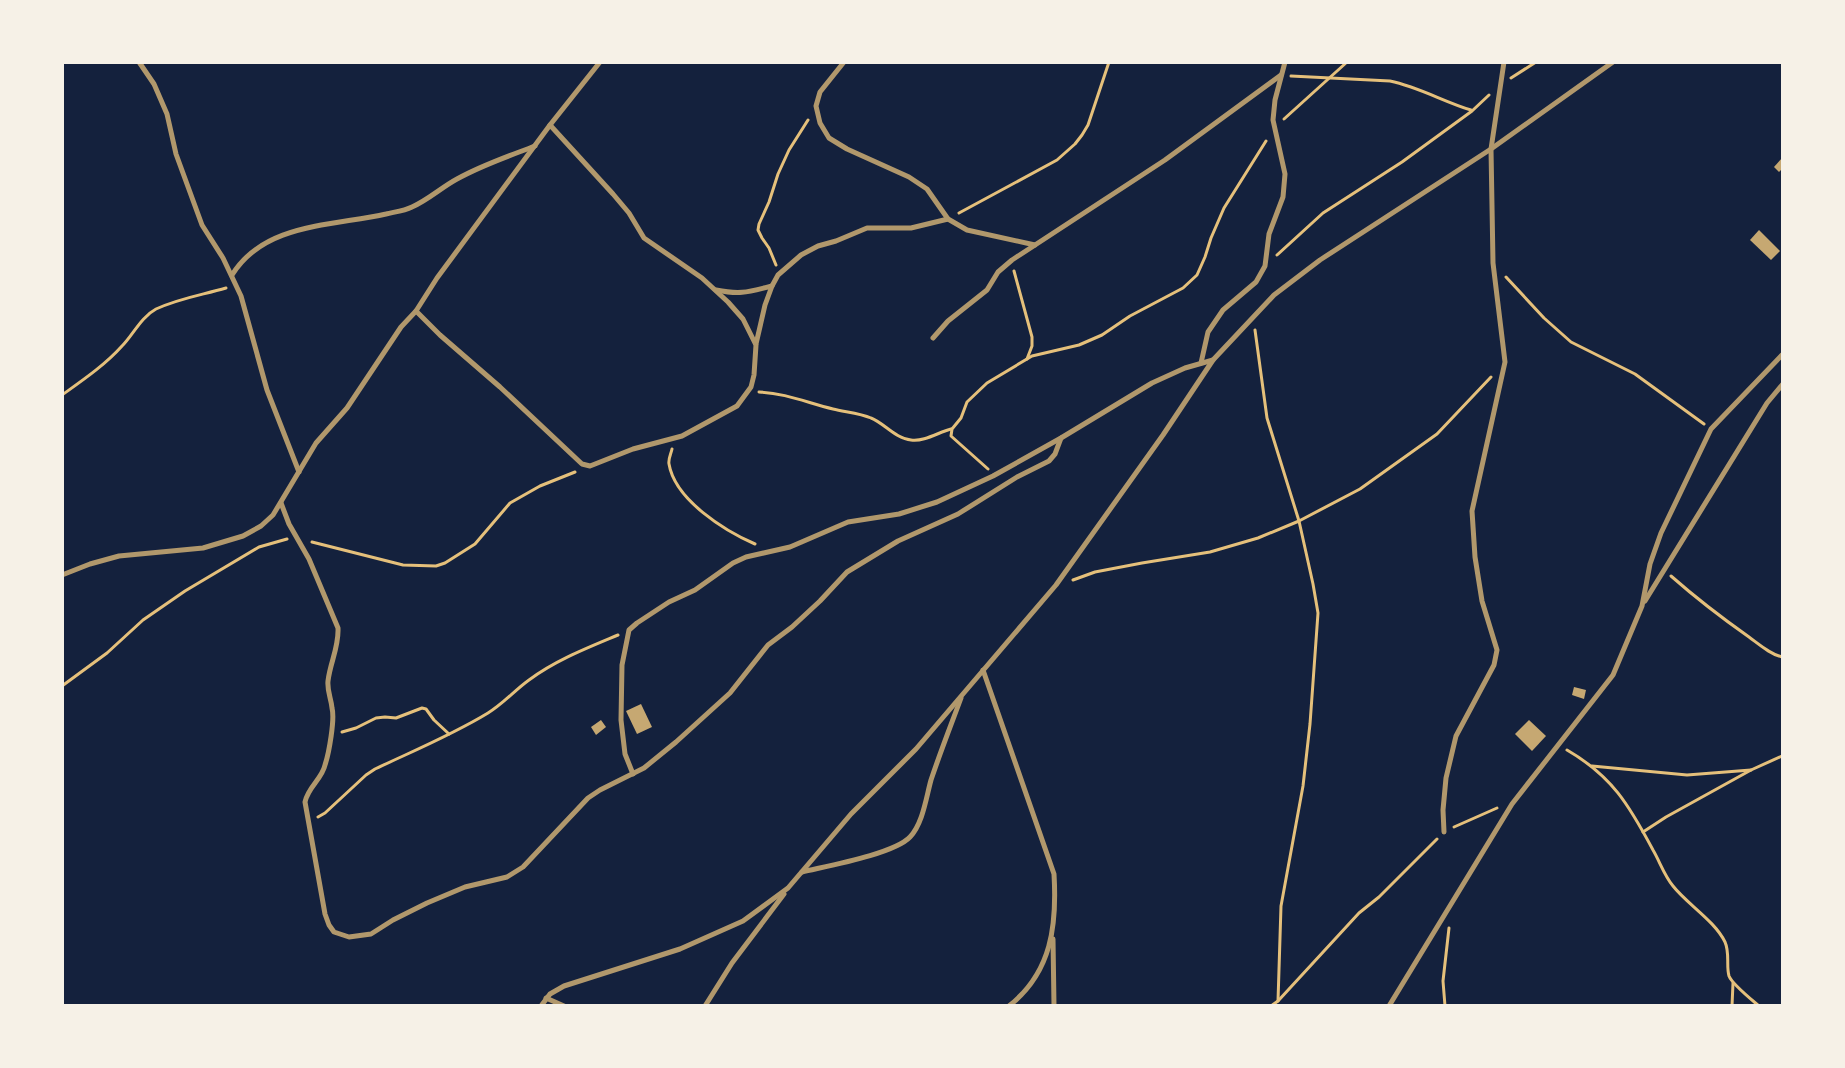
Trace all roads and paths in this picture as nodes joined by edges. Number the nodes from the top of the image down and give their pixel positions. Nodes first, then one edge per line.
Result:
1 (138, 62) edge
2 (600, 62) edge
3 (844, 62) edge
4 (1109, 62) edge
5 (1285, 62) edge
6 (1347, 62) edge
7 (1504, 62) edge
8 (1536, 62) edge
9 (1614, 62) edge
10 (1281, 76) junction
11 (1328, 79) junction
12 (1501, 84) junction
13 (816, 106) junction
14 (1472, 111) junction
15 (550, 125) junction
16 (1275, 128) junction
17 (536, 146) junction
18 (1491, 149) junction
19 (948, 219) junction
20 (1035, 245) junction
21 (1012, 260) junction
22 (1493, 263) junction
23 (1265, 266) junction
24 (778, 275) junction
25 (232, 276) junction
26 (236, 284) junction
27 (772, 286) junction
28 (716, 290) junction
29 (416, 311) junction
30 (1253, 318) junction
31 (933, 338) dead end
32 (756, 345) junction
33 (1782, 355) edge
34 (1026, 359) junction
35 (1214, 360) junction
36 (1504, 362) junction
37 (1201, 363) junction
38 (1782, 385) edge
39 (748, 392) junction
40 (62, 395) edge
41 (952, 429) junction
42 (1711, 429) junction
43 (1061, 438) junction
44 (674, 439) junction
45 (590, 466) junction
46 (299, 472) junction
47 (993, 476) junction
48 (281, 503) junction
49 (1299, 522) junction
50 (296, 537) junction
51 (773, 552) junction
52 (1663, 569) junction
53 (62, 575) edge
54 (1056, 585) junction
55 (1642, 606) junction
56 (630, 630) junction
57 (1782, 657) edge
58 (983, 670) junction
59 (62, 686) edge
60 (963, 693) junction
61 (331, 729) junction
62 (449, 734) junction
63 (1558, 745) junction
64 (1782, 756) edge
65 (1591, 766) junction
66 (1751, 770) junction
67 (633, 774) junction
68 (1512, 804) junction
69 (308, 822) junction
70 (1444, 832) junction
71 (1643, 832) junction
72 (802, 872) junction
73 (788, 888) junction
74 (1453, 902) junction
75 (1052, 934) junction
76 (1733, 982) junction
77 (546, 998) junction
78 (1278, 1001) junction
79 (541, 1006) edge
80 (564, 1006) edge
81 (705, 1006) edge
82 (1009, 1006) edge
83 (1054, 1006) edge
84 (1271, 1006) edge
85 (1390, 1006) edge
86 (1445, 1006) edge
87 (1732, 1006) edge
88 (1759, 1006) edge

1 - 25 street
2 - 15 street
3 - 13 street
4 - 19 path
5 - 10 street
6 - 11 path
7 - 12 street
8 - 12 path
9 - 18 street
10 - 11 path
10 - 16 street
10 - 20 street
11 - 14 path
11 - 16 path
12 - 14 path
12 - 18 street
13 - 19 street
13 - 24 path
14 - 23 path
15 - 17 street
15 - 28 street
16 - 23 street
16 - 34 path
17 - 25 street
17 - 29 street
18 - 22 street
18 - 30 street
19 - 20 street
19 - 24 street
20 - 21 street
21 - 31 street
21 - 34 path
22 - 36 street
22 - 42 path
23 - 37 street
24 - 27 street
25 - 26 street
26 - 40 path
26 - 46 street
27 - 28 street
27 - 32 street
28 - 32 street
29 - 45 street
29 - 46 street
30 - 35 street
30 - 49 path
32 - 39 street
33 - 42 street
34 - 41 path
35 - 37 street
35 - 54 street
36 - 49 path
36 - 70 street
37 - 43 street
38 - 52 street
39 - 41 path
39 - 44 street
41 - 47 path
42 - 55 street
43 - 47 street
43 - 67 street
44 - 45 street
44 - 51 path
45 - 50 path
46 - 48 street
47 - 51 street
48 - 50 street
48 - 53 street
49 - 54 path
49 - 78 path
50 - 59 path
50 - 61 street
51 - 56 street
52 - 55 street
52 - 57 path
54 - 58 street
55 - 63 street
56 - 62 path
56 - 67 street
58 - 60 street
58 - 75 street
60 - 72 street
60 - 72 street
61 - 62 path
61 - 69 street
62 - 69 path
63 - 65 path
63 - 68 street
64 - 66 path
65 - 66 path
65 - 71 path
66 - 71 path
67 - 69 street
68 - 70 path
68 - 74 street
70 - 78 path
71 - 76 path
72 - 73 street
73 - 77 street
73 - 81 street
74 - 85 street
74 - 86 path
75 - 82 street
75 - 83 street
76 - 87 path
76 - 88 path
77 - 79 street
77 - 80 street
78 - 84 path

